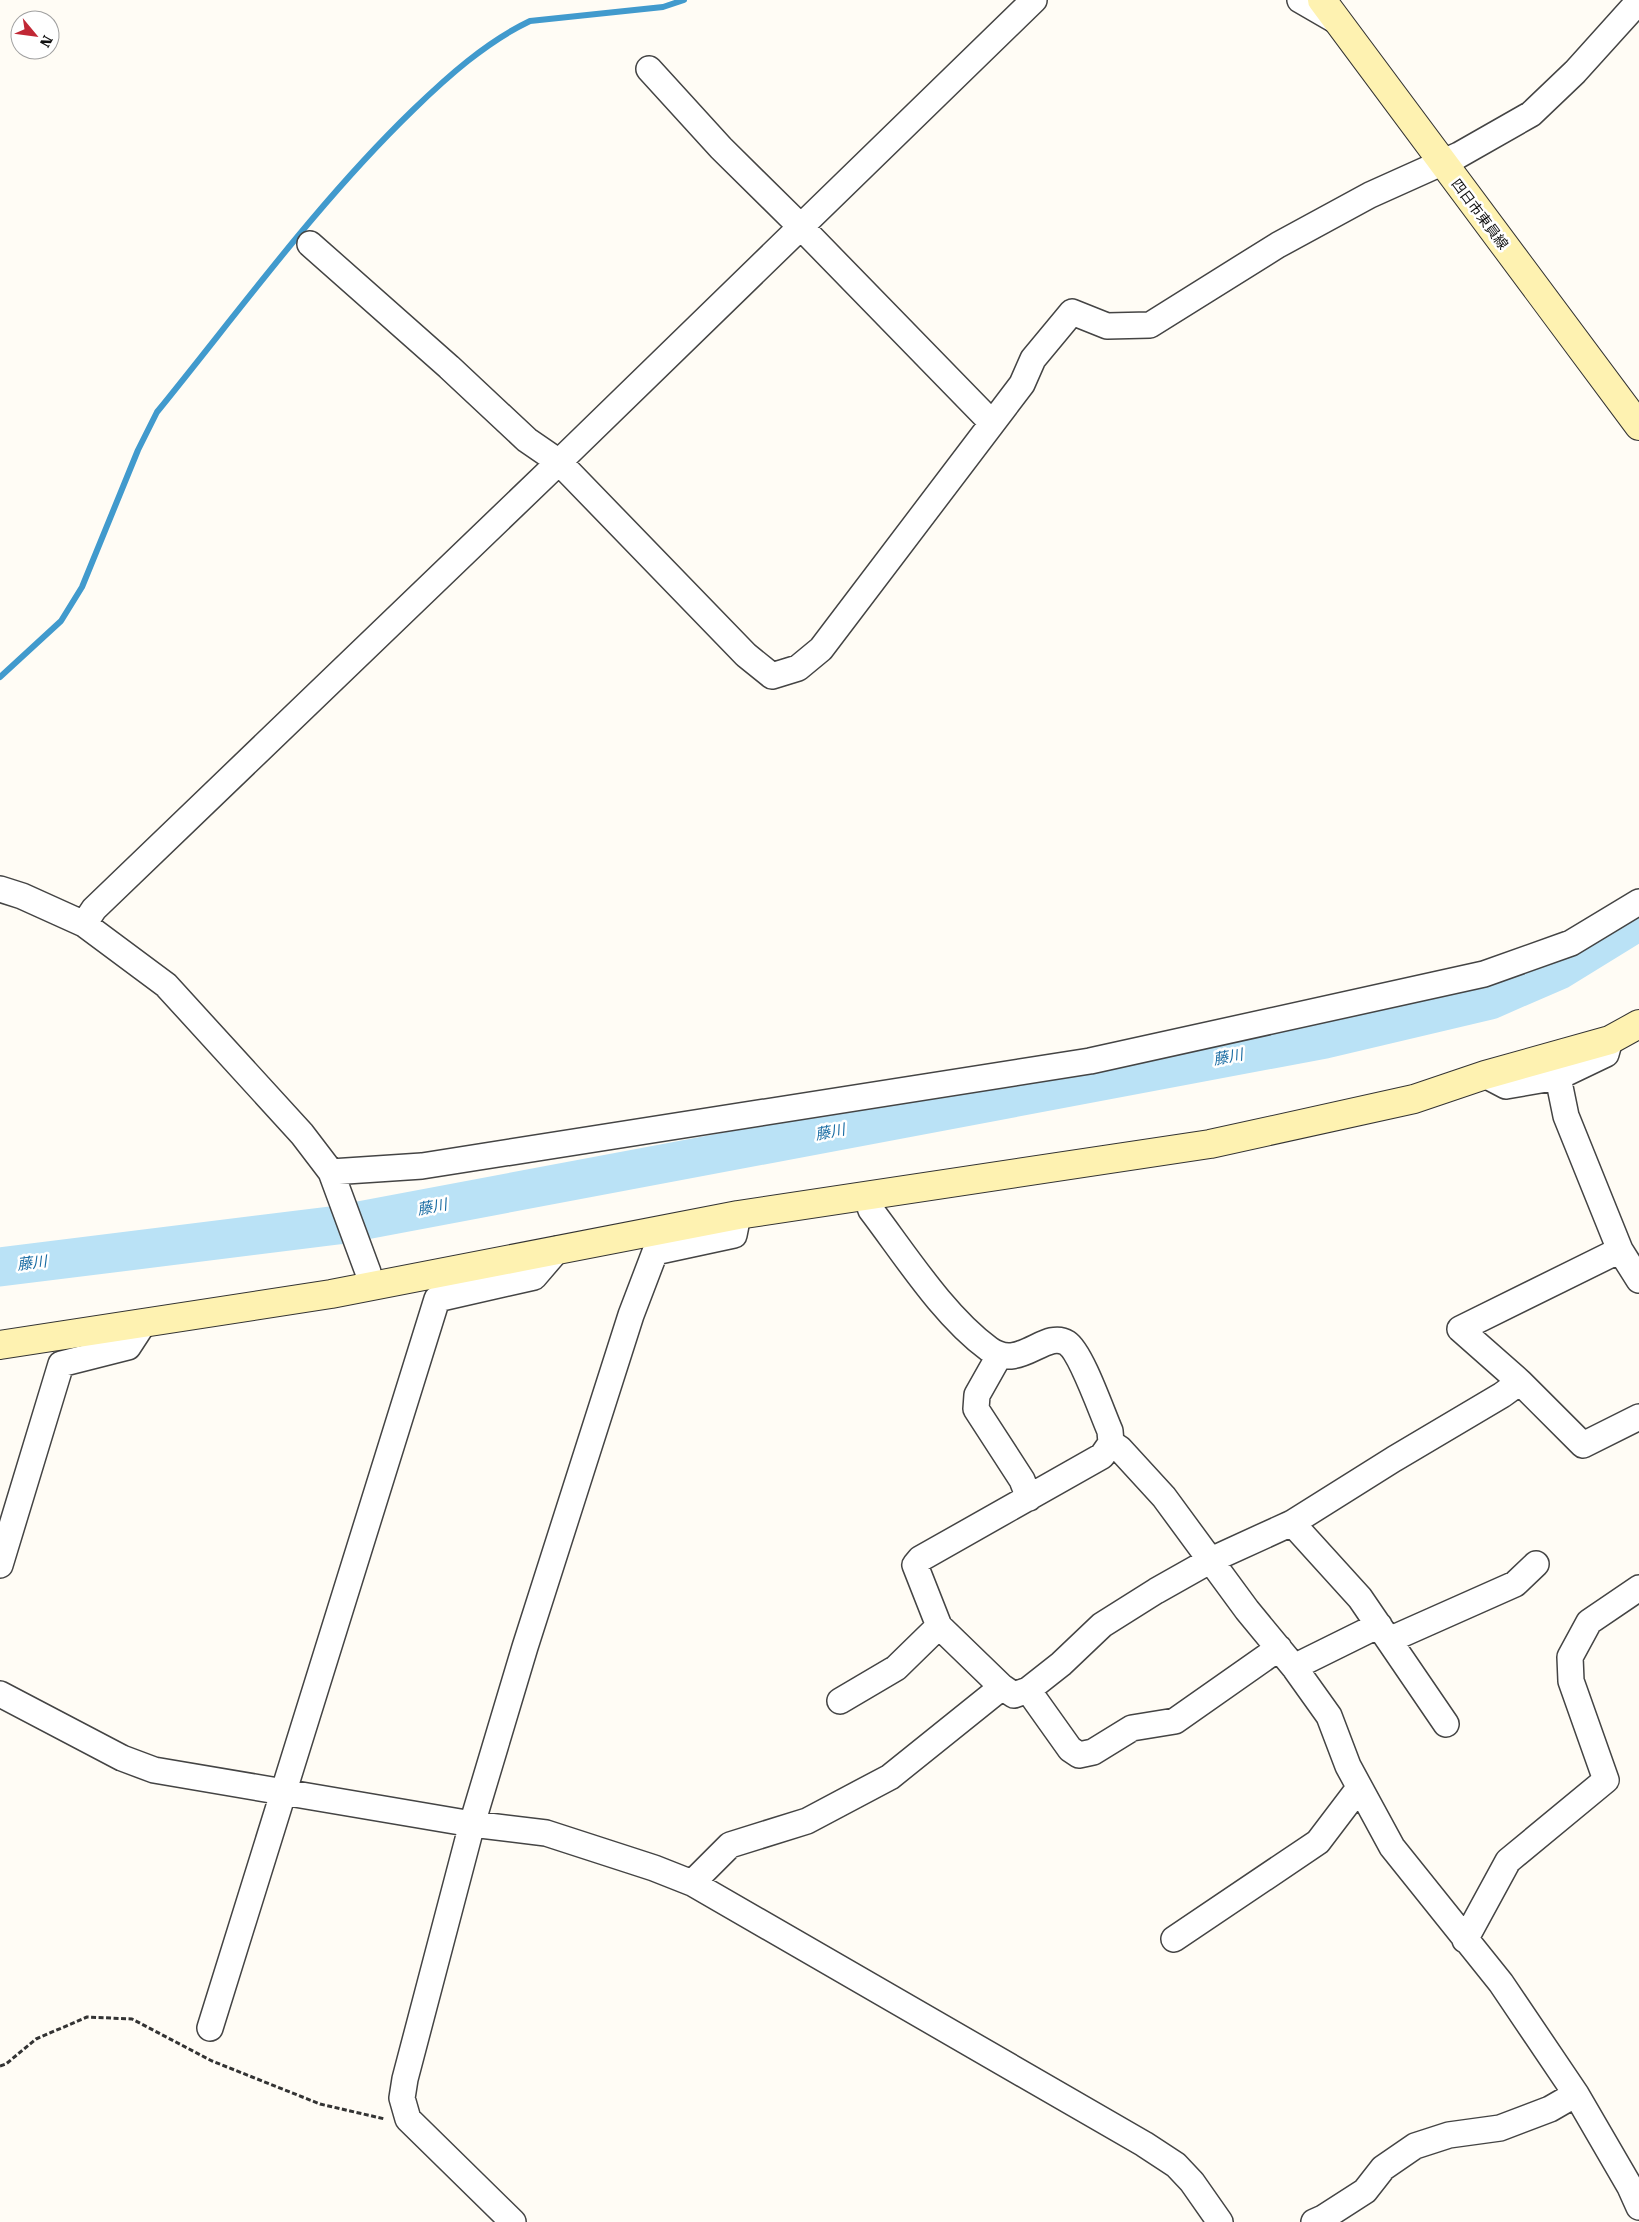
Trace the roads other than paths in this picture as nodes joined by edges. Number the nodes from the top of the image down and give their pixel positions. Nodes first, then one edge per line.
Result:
1 (1034, 0) edge
2 (1300, 0) edge
3 (1322, 0) edge
4 (1639, 1) edge
5 (1338, 22) junction
6 (649, 69) dead end
7 (1442, 163) junction
8 (801, 227) junction
9 (310, 244) dead end
10 (992, 424) junction
11 (1639, 426) edge
12 (559, 462) junction
13 (0, 889) edge
14 (1639, 902) edge
15 (84, 924) junction
16 (1639, 1024) edge
17 (1610, 1040) junction
18 (1485, 1075) junction
19 (1558, 1077) junction
20 (334, 1180) junction
21 (866, 1196) junction
22 (738, 1215) junction
23 (558, 1250) junction
24 (1620, 1250) junction
25 (368, 1279) junction
26 (1639, 1280) edge
27 (144, 1324) junction
28 (0, 1345) edge
29 (999, 1356) junction
30 (1520, 1382) junction
31 (1636, 1426) edge
32 (1111, 1443) junction
33 (1029, 1498) junction
34 (1292, 1523) junction
35 (1211, 1560) junction
36 (1536, 1564) dead end
37 (0, 1565) edge
38 (1639, 1588) edge
39 (939, 1626) junction
40 (1384, 1633) junction
41 (1286, 1658) junction
42 (1002, 1687) junction
43 (1028, 1690) junction
44 (0, 1694) edge
45 (840, 1701) dead end
46 (1446, 1724) dead end
47 (1359, 1788) junction
48 (284, 1793) junction
49 (472, 1824) junction
50 (692, 1883) junction
51 (1174, 1938) dead end
52 (1465, 1940) junction
53 (210, 2028) dead end
54 (1576, 2094) junction
55 (1639, 2208) edge
56 (513, 2222) edge
57 (1220, 2222) edge
58 (1314, 2222) edge

1 - 8 street
2 - 5 street
3 - 5 street, 四日市東員線
4 - 7 street
5 - 7 street, 四日市東員線
6 - 8 street
7 - 10 street
7 - 11 street, 四日市東員線
8 - 10 street
8 - 12 street
9 - 12 street
10 - 12 street
12 - 15 street
13 - 15 street
14 - 20 street
15 - 20 street
16 - 17 street
17 - 18 street
17 - 19 street
18 - 19 street
18 - 21 street
19 - 24 street
20 - 25 street
21 - 22 street
21 - 29 street
22 - 23 street
22 - 49 street
23 - 25 street
23 - 48 street
24 - 26 street
24 - 30 street
25 - 27 street
27 - 28 street
27 - 37 street
29 - 32 street
29 - 33 street
30 - 31 street
30 - 34 street
32 - 33 street
32 - 35 street
33 - 39 street
34 - 35 street
34 - 40 street
35 - 41 street
35 - 43 street
36 - 40 street
38 - 52 street
39 - 42 street
39 - 45 street
40 - 41 street
40 - 46 street
41 - 43 street
41 - 47 street
42 - 43 street
42 - 50 street
44 - 48 street
47 - 51 street
47 - 52 street
48 - 49 street
48 - 53 street
49 - 50 street
49 - 56 street
50 - 57 street
52 - 54 street
54 - 55 street
54 - 58 street

